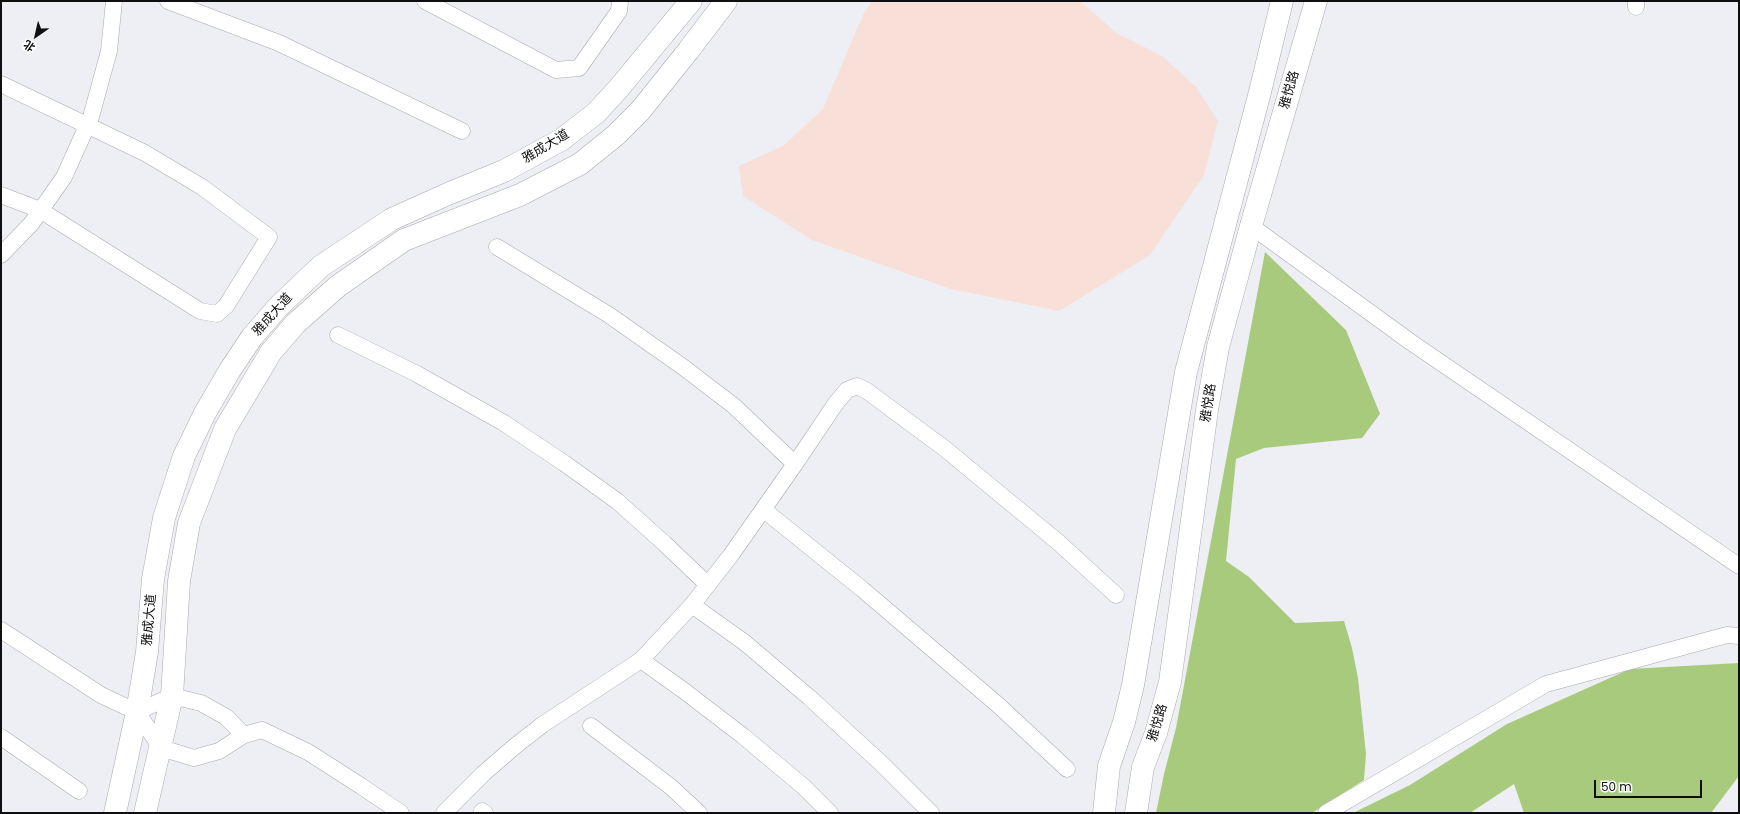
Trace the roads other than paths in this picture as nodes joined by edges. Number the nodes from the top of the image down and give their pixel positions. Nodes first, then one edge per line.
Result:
1 (114, 1) edge
2 (168, 1) edge
3 (425, 1) edge
4 (620, 1) edge
5 (692, 1) edge
6 (726, 1) edge
7 (1282, 1) edge
8 (1316, 1) edge
9 (1, 84) edge
10 (87, 126) junction
11 (462, 131) dead end
12 (1, 195) edge
13 (40, 210) junction
14 (1251, 226) junction
15 (497, 247) dead end
16 (1, 255) edge
17 (338, 335) dead end
18 (795, 464) junction
19 (764, 510) junction
20 (1739, 566) edge
21 (708, 585) junction
22 (1116, 595) dead end
23 (692, 605) junction
24 (1, 630) edge
25 (1739, 636) edge
26 (641, 660) junction
27 (172, 696) junction
28 (137, 712) junction
29 (591, 726) dead end
30 (244, 735) junction
31 (1, 737) edge
32 (161, 748) junction
33 (1067, 769) dead end
34 (79, 791) dead end
35 (115, 813) edge
36 (145, 813) edge
37 (401, 813) edge
38 (444, 813) edge
39 (700, 813) edge
40 (830, 813) edge
41 (931, 813) edge
42 (1104, 813) edge
43 (1136, 813) edge
44 (1326, 813) edge

1 - 10 street
2 - 11 street
3 - 4 street
5 - 28 street, 雅成大道
6 - 27 street
7 - 42 street
8 - 14 street, 雅悦路
9 - 10 street
10 - 13 street
10 - 13 street
12 - 13 street
13 - 16 street
14 - 20 street
14 - 43 street, 雅悦路
15 - 18 street
17 - 21 street
18 - 19 street
18 - 22 street
19 - 21 street
19 - 33 street
21 - 23 street
23 - 26 street
23 - 41 street
24 - 28 street
25 - 44 street
26 - 38 street
26 - 40 street
27 - 28 street
27 - 30 street
27 - 32 street
28 - 32 street
28 - 35 street, 雅成大道
29 - 39 street
30 - 32 street
30 - 37 street
31 - 34 street
32 - 36 street

